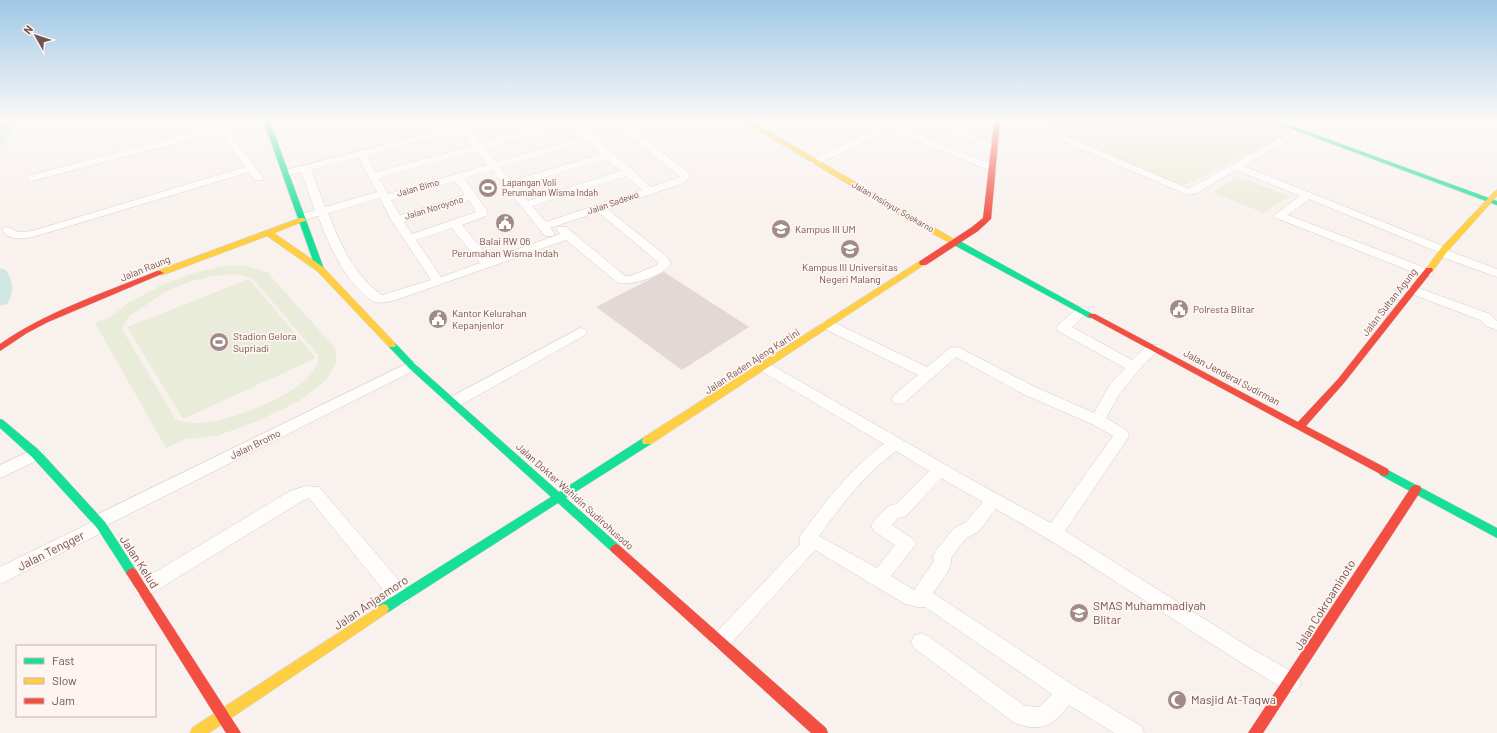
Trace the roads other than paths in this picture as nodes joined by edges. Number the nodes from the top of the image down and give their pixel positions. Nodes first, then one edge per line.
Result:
1 (115, 156) edge
2 (242, 156) edge
3 (281, 156) edge
4 (352, 156) edge
5 (362, 156) edge
6 (446, 156) edge
7 (487, 156) edge
8 (525, 156) edge
9 (604, 156) edge
10 (609, 156) edge
11 (661, 156) edge
12 (804, 156) edge
13 (826, 156) edge
14 (963, 156) edge
15 (994, 156) edge
16 (1106, 156) edge
17 (1252, 156) edge
18 (1370, 156) edge
19 (814, 162) junction
20 (494, 165) junction
21 (1235, 166) junction
22 (252, 168) junction
23 (305, 168) junction
24 (993, 168) junction
25 (288, 172) junction
26 (627, 172) junction
27 (374, 176) junction
28 (458, 177) junction
29 (32, 178) dead end
30 (258, 178) dead end
31 (509, 185) junction
32 (649, 191) junction
33 (1497, 192) edge
34 (384, 196) junction
35 (472, 196) junction
36 (1308, 196) junction
37 (1493, 202) edge
38 (526, 205) junction
39 (599, 208) junction
40 (322, 212) junction
41 (303, 218) junction
42 (987, 219) junction
43 (397, 220) junction
44 (557, 222) junction
45 (454, 224) junction
46 (543, 227) junction
47 (8, 230) dead end
48 (988, 232) dead end
49 (268, 233) junction
50 (568, 236) junction
51 (409, 239) junction
52 (554, 240) junction
53 (956, 242) junction
54 (1443, 251) junction
55 (993, 253) dead end
56 (487, 263) junction
57 (320, 269) junction
58 (1006, 269) junction
59 (1427, 273) junction
60 (1497, 273) edge
61 (438, 282) junction
62 (1413, 290) junction
63 (1082, 311) junction
64 (828, 325) junction
65 (1497, 326) edge
66 (580, 332) dead end
67 (0, 348) edge
68 (1154, 348) junction
69 (412, 366) junction
70 (763, 366) junction
71 (1134, 367) junction
72 (927, 373) junction
73 (898, 399) dead end
74 (454, 402) junction
75 (1097, 420) junction
76 (0, 422) edge
77 (1300, 426) junction
78 (896, 442) junction
79 (36, 454) junction
80 (940, 469) junction
81 (0, 472) edge
82 (1416, 489) junction
83 (559, 496) junction
84 (994, 500) junction
85 (100, 524) junction
86 (1054, 533) junction
87 (1497, 533) edge
88 (808, 538) junction
89 (0, 576) edge
90 (879, 578) junction
91 (143, 589) junction
92 (401, 597) junction
93 (918, 599) junction
94 (720, 642) junction
95 (921, 642) dead end
96 (1291, 682) junction
97 (1066, 692) junction
98 (223, 715) junction
99 (197, 733) edge
100 (234, 733) edge
101 (821, 733) edge
102 (1134, 733) edge
103 (1255, 733) edge

1 - 29 street
2 - 22 street
3 - 25 main road, Jalan Dokter Wahidin Sudirohusodo
4 - 23 street
5 - 27 street
6 - 27 street
7 - 20 street
8 - 20 street, Jalan Bimo
9 - 31 street
10 - 26 street
11 - 32 street, Jalan Sadewo
12 - 19 main road, Jalan Insinyur Soekarno
13 - 19 street
14 - 24 street
15 - 24 main road
16 - 21 street
17 - 21 street
18 - 37 main road
19 - 53 main road, Jalan Insinyur Soekarno
20 - 28 street, Jalan Bimo
20 - 31 street
21 - 36 street
22 - 30 street
22 - 47 street
23 - 25 street
23 - 40 street
24 - 42 main road
25 - 41 main road, Jalan Dokter Wahidin Sudirohusodo
26 - 32 street
26 - 38 street
27 - 34 street
28 - 34 street, Jalan Bimo
28 - 35 street
31 - 38 street
32 - 39 street, Jalan Sadewo
33 - 37 main road, Jalan Sultan Agung
34 - 40 street, Jalan Bimo
34 - 43 street
35 - 43 street, Jalan Noroyono
35 - 45 street
36 - 54 street
36 - 59 street
37 - 54 main road, Jalan Sultan Agung
38 - 46 street
39 - 44 street, Jalan Sadewo
39 - 50 street
40 - 41 street, Jalan Bimo
40 - 61 street
41 - 49 main road, Jalan Raung
41 - 57 main road, Jalan Dokter Wahidin Sudirohusodo
42 - 48 main road
42 - 53 main road, Jalan Raden Ajeng Kartini
43 - 51 street
44 - 46 street, Jalan Sadewo
44 - 50 street
45 - 51 street
45 - 56 street
46 - 52 street
49 - 57 main road, Jalan Dokter Wahidin Sudirohusodo
49 - 67 main road, Jalan Raung
50 - 52 street
51 - 61 street
52 - 56 street
53 - 58 main road, Jalan Jenderal Sudirman
53 - 64 main road, Jalan Raden Ajeng Kartini
54 - 59 main road, Jalan Sultan Agung
54 - 60 street
55 - 58 main road
56 - 61 street
57 - 69 main road, Jalan Dokter Wahidin Sudirohusodo
58 - 63 main road, Jalan Jenderal Sudirman
59 - 62 main road, Jalan Sultan Agung
62 - 65 street
62 - 77 main road, Jalan Sultan Agung
63 - 68 main road, Jalan Jenderal Sudirman
63 - 71 street
64 - 70 main road, Jalan Raden Ajeng Kartini
64 - 72 street
66 - 74 street
68 - 71 street
68 - 77 main road, Jalan Jenderal Sudirman
69 - 74 main road, Jalan Dokter Wahidin Sudirohusodo
69 - 85 street, Jalan Bromo
70 - 78 street
70 - 83 main road, Jalan Raden Ajeng Kartini
71 - 75 street
72 - 73 street
72 - 75 street
74 - 83 main road, Jalan Dokter Wahidin Sudirohusodo
75 - 86 street
76 - 79 main road, Jalan Kelud
77 - 82 main road, Jalan Jenderal Sudirman
78 - 80 street
78 - 88 street
79 - 81 street
79 - 85 main road, Jalan Kelud
80 - 84 street
80 - 90 street
82 - 87 main road, Jalan Jenderal Sudirman
82 - 96 main road, Jalan Cokroaminoto
83 - 92 main road, Jalan Anjasmoro
83 - 94 main road, Jalan Dokter Wahidin Sudirohusodo
84 - 86 street
84 - 93 street
85 - 89 street, Jalan Tengger
85 - 91 main road, Jalan Kelud
86 - 96 street
88 - 90 street
88 - 94 street
90 - 93 street
91 - 92 street
91 - 98 main road, Jalan Kelud
92 - 98 main road, Jalan Anjasmoro
93 - 97 street
94 - 101 main road, Jalan Dokter Wahidin Sudirohusodo
95 - 97 street
96 - 103 main road, Jalan Cokroaminoto
97 - 102 street
98 - 99 main road, Jalan Anjasmoro
98 - 100 main road, Jalan Kelud

